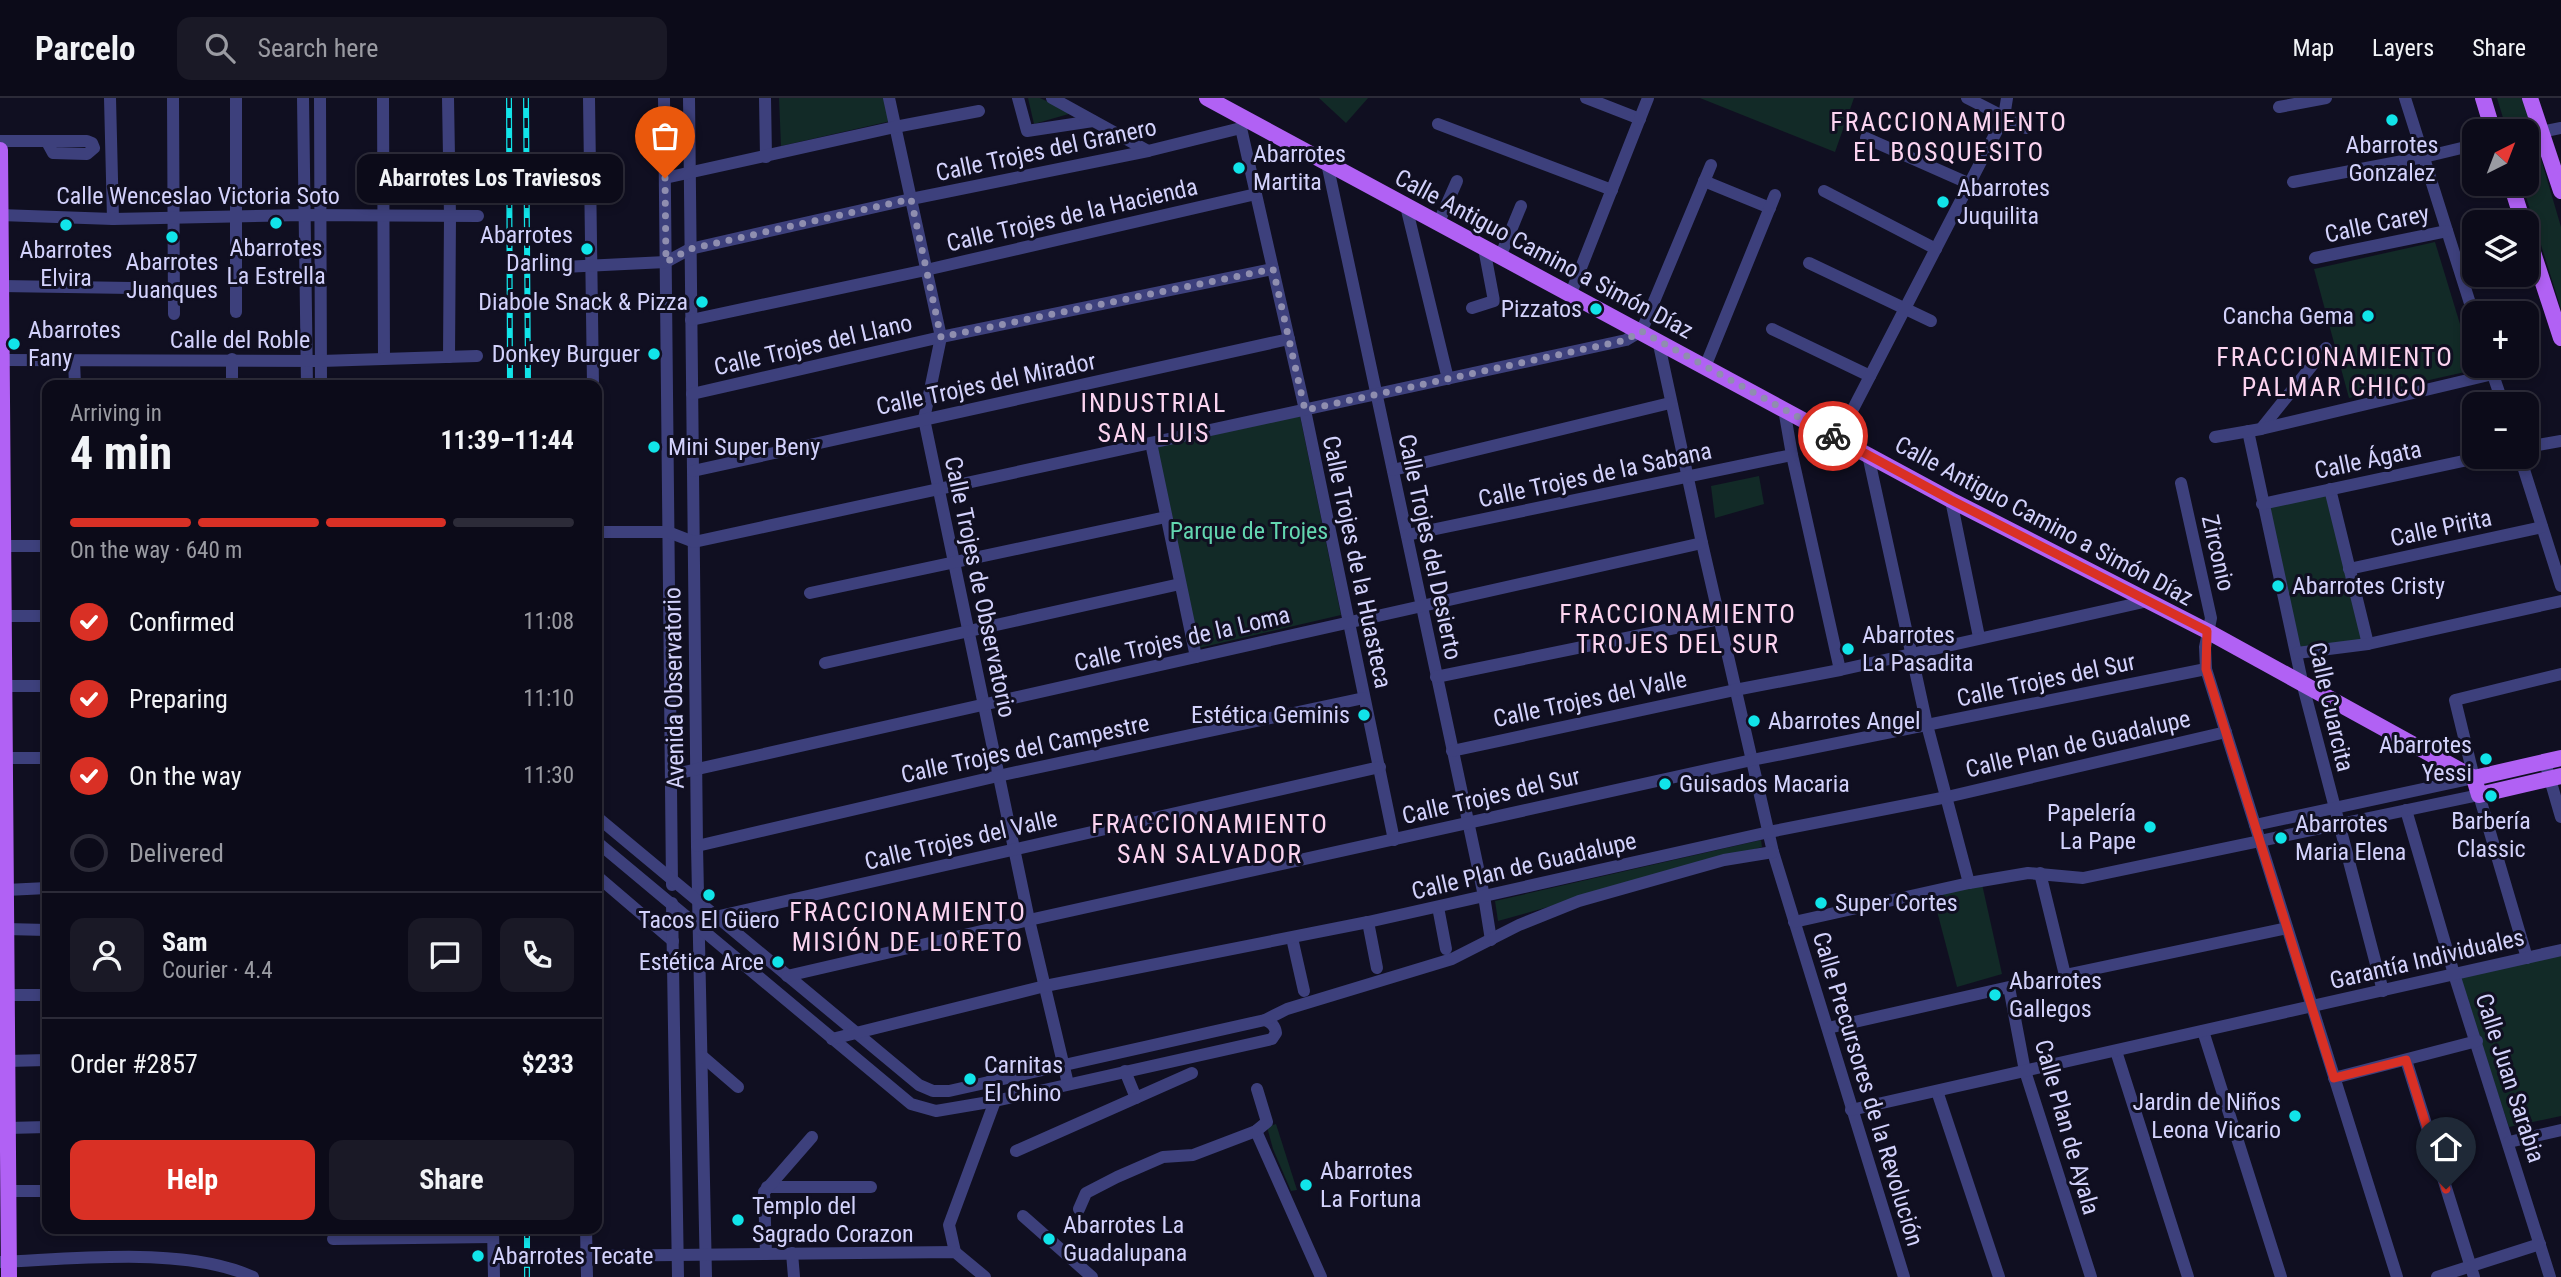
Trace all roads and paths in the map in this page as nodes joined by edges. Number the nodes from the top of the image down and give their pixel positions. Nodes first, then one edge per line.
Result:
1 (110, 98) edge
2 (173, 98) edge
3 (236, 98) edge
4 (303, 98) edge
5 (320, 98) edge
6 (383, 98) edge
7 (448, 98) edge
8 (589, 98) edge
9 (664, 98) edge
10 (689, 98) edge
11 (765, 98) edge
12 (889, 98) edge
13 (1018, 98) edge
14 (1052, 98) edge
15 (1208, 98) edge
16 (1586, 98) edge
17 (1648, 98) edge
18 (1967, 98) edge
19 (2007, 98) edge
20 (2326, 98) edge
21 (2405, 98) edge
22 (2483, 98) edge
23 (2530, 98) edge
24 (2279, 107) dead end
25 (978, 111) dead end
26 (2004, 117) junction
27 (1640, 119) junction
28 (2490, 119) edge
29 (1093, 121) junction
30 (1244, 124) junction
31 (1438, 124) dead end
32 (895, 127) junction
33 (2026, 128) dead end
34 (2561, 128) edge
35 (2541, 132) junction
36 (1866, 138) dead end
37 (0, 141) edge
38 (47, 142) dead end
39 (2462, 148) edge
40 (0, 150) edge
41 (1148, 151) junction
42 (766, 158) junction
43 (2424, 158) junction
44 (1327, 163) junction
45 (1711, 165) dead end
46 (690, 174) junction
47 (665, 178) junction
48 (1457, 181) dead end
49 (1703, 181) junction
50 (2293, 182) dead end
51 (1970, 184) junction
52 (1612, 190) junction
53 (1824, 191) dead end
54 (2561, 191) edge
55 (1256, 194) junction
56 (911, 199) junction
57 (1406, 206) junction
58 (1521, 206) dead end
59 (303, 215) junction
60 (1, 216) edge
61 (320, 216) junction
62 (384, 216) junction
63 (450, 216) junction
64 (478, 216) dead end
65 (236, 217) junction
66 (174, 218) junction
67 (113, 219) junction
68 (1438, 224) junction
69 (2447, 230) junction
70 (1484, 248) junction
71 (690, 249) junction
72 (1936, 249) junction
73 (1500, 257) junction
74 (2315, 258) dead end
75 (666, 262) junction
76 (1809, 263) dead end
77 (592, 265) junction
78 (563, 267) dead end
79 (1273, 269) junction
80 (926, 270) junction
81 (2539, 271) edge
82 (1, 286) edge
83 (132, 288) dead end
84 (1571, 293) junction
85 (2469, 301) edge
86 (1472, 308) dead end
87 (1905, 308) junction
88 (236, 312) dead end
89 (174, 314) dead end
90 (691, 320) junction
91 (1931, 321) dead end
92 (1772, 329) dead end
93 (1641, 331) junction
94 (941, 337) junction
95 (2561, 338) edge
96 (1289, 339) junction
97 (1658, 340) junction
98 (2326, 348) dead end
99 (477, 356) dead end
100 (449, 357) junction
101 (384, 358) junction
102 (232, 359) junction
103 (1, 360) edge
104 (307, 360) junction
105 (74, 361) junction
106 (321, 361) junction
107 (1705, 367) junction
108 (1870, 376) junction
109 (2462, 378) edge
110 (1448, 379) junction
111 (75, 380) edge
112 (232, 380) edge
113 (307, 380) edge
114 (321, 380) edge
115 (593, 380) edge
116 (692, 394) junction
117 (1377, 395) junction
118 (1670, 403) junction
119 (1784, 409) junction
120 (1305, 410) junction
121 (925, 419) junction
122 (2254, 430) junction
123 (2215, 437) dead end
124 (1838, 438) junction
125 (2561, 442) edge
126 (1151, 443) junction
127 (2539, 445) edge
128 (1792, 455) junction
129 (1868, 455) junction
130 (2462, 461) edge
131 (2523, 469) edge
132 (1394, 470) junction
133 (693, 471) junction
134 (1687, 477) junction
135 (2181, 483) dead end
136 (937, 489) junction
137 (2330, 489) junction
138 (1951, 500) junction
139 (2262, 505) junction
140 (1166, 517) junction
141 (2542, 527) junction
142 (602, 532) edge
143 (668, 533) junction
144 (1407, 535) junction
145 (694, 542) junction
146 (1702, 542) junction
147 (1, 546) edge
148 (42, 546) edge
149 (954, 562) junction
150 (2349, 569) junction
151 (1180, 584) junction
152 (2561, 586) edge
153 (810, 593) dead end
154 (2148, 601) junction
155 (2561, 601) edge
156 (1421, 606) junction
157 (4, 615) junction
158 (42, 616) edge
159 (1719, 620) junction
160 (1348, 623) junction
161 (968, 631) junction
162 (2207, 631) junction
163 (1979, 637) junction
164 (2368, 644) junction
165 (1912, 653) junction
166 (2297, 653) junction
167 (1196, 657) junction
168 (825, 663) dead end
169 (2206, 669) junction
170 (1840, 670) junction
171 (2561, 674) edge
172 (1436, 677) junction
173 (4, 686) junction
174 (42, 686) edge
175 (2303, 686) junction
176 (1735, 690) junction
177 (1364, 698) junction
178 (984, 705) junction
179 (1927, 725) junction
180 (2226, 732) junction
181 (1452, 751) junction
182 (42, 758) edge
183 (2, 759) edge
184 (1752, 760) junction
185 (2553, 760) edge
186 (1380, 767) junction
187 (696, 770) junction
188 (671, 775) junction
189 (998, 776) junction
190 (2555, 777) edge
191 (2474, 778) junction
192 (2479, 794) junction
193 (1947, 796) junction
194 (2333, 806) junction
195 (2406, 810) junction
196 (2561, 817) edge
197 (602, 821) edge
198 (1467, 823) junction
199 (2255, 825) junction
200 (2338, 825) junction
201 (1769, 832) junction
202 (1394, 840) junction
203 (2260, 842) junction
204 (602, 846) edge
205 (697, 846) junction
206 (1015, 849) junction
207 (1773, 852) junction
208 (2040, 873) junction
209 (602, 880) edge
210 (672, 882) junction
211 (1969, 883) junction
212 (42, 888) edge
213 (6, 890) junction
214 (1484, 896) junction
215 (699, 904) junction
216 (672, 906) junction
217 (1438, 907) junction
218 (715, 917) junction
219 (1029, 920) junction
220 (1368, 922) junction
221 (1794, 922) junction
222 (699, 928) junction
223 (2287, 928) junction
224 (6, 929) junction
225 (42, 930) edge
226 (1292, 938) junction
227 (673, 940) junction
228 (1490, 940) junction
229 (1446, 949) dead end
230 (2561, 950) edge
231 (2528, 958) junction
232 (1377, 968) dead end
233 (2454, 974) junction
234 (788, 976) junction
235 (1045, 986) junction
236 (2383, 990) junction
237 (1304, 991) dead end
238 (7, 995) junction
239 (42, 995) edge
240 (2312, 1006) junction
241 (1265, 1020) junction
242 (1828, 1028) junction
243 (2203, 1031) junction
244 (857, 1034) junction
245 (832, 1039) junction
246 (2477, 1041) junction
247 (2116, 1051) junction
248 (702, 1056) junction
249 (42, 1060) edge
250 (2406, 1060) junction
251 (7, 1061) junction
252 (1064, 1066) junction
253 (1125, 1071) junction
254 (2025, 1071) junction
255 (1192, 1073) dead end
256 (2334, 1078) junction
257 (989, 1082) junction
258 (1068, 1084) junction
259 (738, 1087) dead end
260 (1257, 1089) dead end
261 (1937, 1091) junction
262 (1136, 1098) junction
263 (995, 1101) junction
264 (1851, 1110) junction
265 (42, 1127) edge
266 (8, 1128) junction
267 (2561, 1130) edge
268 (1256, 1131) junction
269 (812, 1137) dead end
270 (2509, 1142) junction
271 (1016, 1151) dead end
272 (767, 1187) junction
273 (871, 1187) dead end
274 (8, 1191) junction
275 (42, 1191) edge
276 (1079, 1209) dead end
277 (1023, 1216) dead end
278 (470, 1234) edge
279 (493, 1234) edge
280 (586, 1234) edge
281 (333, 1240) dead end
282 (2540, 1244) junction
283 (955, 1252) junction
284 (792, 1253) junction
285 (678, 1254) junction
286 (706, 1254) junction
287 (766, 1254) junction
288 (586, 1256) junction
289 (6, 1267) edge
290 (2472, 1272) edge
291 (253, 1277) edge
292 (494, 1277) edge
293 (587, 1277) edge
294 (678, 1277) edge
295 (706, 1277) edge
296 (794, 1277) edge
297 (985, 1277) edge
298 (1092, 1277) edge
299 (1321, 1277) edge
300 (1903, 1277) edge
301 (1999, 1277) edge
302 (2091, 1277) edge
303 (2188, 1277) edge
304 (2281, 1277) edge
305 (2397, 1277) edge
306 (2437, 1277) edge
307 (2550, 1277) edge

1 - 67 street
2 - 66 street
3 - 65 street
4 - 59 street
5 - 61 street
6 - 62 street
7 - 63 street
8 - 77 street
9 - 47 street, Avenida Observatorio
10 - 46 street, Avenida Observatorio
11 - 42 street
12 - 32 street, Calle Trojes de Observatorio
13 - 29 street
14 - 29 street
15 - 30 main road, Calle Antiguo Camino a Simón Díaz
16 - 27 street
17 - 27 street
18 - 26 street
19 - 26 street
20 - 24 street
21 - 43 street
22 - 28 main road
23 - 35 main road
25 - 32 street
26 - 33 street
26 - 51 street
27 - 52 street
29 - 41 street
30 - 41 street, Calle Trojes del Granero
30 - 44 main road, Calle Antiguo Camino a Simón Díaz
30 - 55 street, Calle Trojes de la Huasteca
31 - 52 street
32 - 42 street
32 - 56 street, Calle Trojes de Observatorio
34 - 35 street
35 - 54 main road
36 - 51 street
37 - 38 street
39 - 43 street
40 - 60 main road
41 - 56 street, Calle Trojes del Granero
42 - 46 street
43 - 50 street
43 - 69 street
44 - 57 main road, Calle Antiguo Camino a Simón Díaz
44 - 117 street, Calle Trojes del Desierto
45 - 49 street
46 - 47 street
46 - 71 street, Avenida Observatorio
47 - 75 street, Avenida Observatorio
48 - 68 street
49 - 93 street
49 - 107 street
51 - 72 street
52 - 84 street
53 - 72 street
55 - 79 street, Calle Trojes de la Huasteca
55 - 80 street, Calle Trojes de la Hacienda
56 - 71 street, Calle Trojes del Granero
56 - 80 street, Calle Trojes de Observatorio
57 - 68 main road, Calle Antiguo Camino a Simón Díaz
57 - 110 street
58 - 73 street
59 - 61 street, Calle Wenceslao Victoria Soto
59 - 65 street, Calle Wenceslao Victoria Soto
59 - 104 street
60 - 67 street, Calle Wenceslao Victoria Soto
60 - 82 main road
61 - 62 street, Calle Wenceslao Victoria Soto
61 - 106 street
62 - 63 street, Calle Wenceslao Victoria Soto
62 - 101 street
63 - 64 street, Calle Wenceslao Victoria Soto
63 - 100 street
65 - 66 street, Calle Wenceslao Victoria Soto
65 - 88 street
66 - 67 street, Calle Wenceslao Victoria Soto
66 - 89 street
68 - 70 main road, Calle Antiguo Camino a Simón Díaz
69 - 74 street, Calle Carey
69 - 85 street
70 - 73 main road, Calle Antiguo Camino a Simón Díaz
70 - 86 street
71 - 75 street, Calle Trojes del Granero
71 - 90 street, Avenida Observatorio
72 - 87 street
73 - 84 main road, Calle Antiguo Camino a Simón Díaz
75 - 77 street, Calle Trojes del Granero
75 - 143 street, Avenida Observatorio
76 - 87 street
77 - 78 street, Calle Trojes del Granero
77 - 115 street
79 - 94 street, Calle Trojes del Llano
79 - 96 street, Calle Trojes de la Huasteca
80 - 90 street, Calle Trojes de la Hacienda
80 - 94 street, Calle Trojes de Observatorio
81 - 95 main road
82 - 83 street
82 - 103 main road
84 - 93 main road, Calle Antiguo Camino a Simón Díaz
87 - 91 street
87 - 108 street
90 - 116 street, Avenida Observatorio
92 - 108 street
93 - 97 main road, Calle Antiguo Camino a Simón Díaz
93 - 110 street
94 - 116 street, Calle Trojes del Llano
94 - 121 street, Calle Trojes de Observatorio
96 - 120 street, Calle Trojes de la Huasteca
96 - 121 street, Calle Trojes del Mirador
97 - 107 main road, Calle Antiguo Camino a Simón Díaz
97 - 118 street, Calle Precursores de la Revolución
98 - 122 street
99 - 100 street, Calle del Roble
100 - 101 street, Calle del Roble
101 - 106 street, Calle del Roble
102 - 104 street, Calle del Roble
102 - 105 street, Calle del Roble
102 - 112 street
103 - 105 street, Calle del Roble
103 - 147 main road
104 - 106 street, Calle del Roble
104 - 113 street
105 - 111 street
106 - 114 street
107 - 119 main road, Calle Antiguo Camino a Simón Díaz
108 - 124 street
109 - 122 street
110 - 117 street
116 - 133 street, Avenida Observatorio
117 - 120 street
117 - 132 street, Calle Trojes del Desierto
118 - 132 street
118 - 134 street, Calle Precursores de la Revolución
119 - 124 main road, Calle Antiguo Camino a Simón Díaz
119 - 128 street
120 - 126 street
120 - 160 street, Calle Trojes de la Huasteca
121 - 133 street, Calle Trojes del Mirador
121 - 136 street, Calle Trojes de Observatorio
122 - 123 street
122 - 139 street, Calle Cuarcita
124 - 129 main road, Calle Antiguo Camino a Simón Díaz
125 - 127 street
126 - 136 street
126 - 140 street
128 - 134 street, Calle Trojes de la Sabana
128 - 170 street
129 - 138 main road, Calle Antiguo Camino a Simón Díaz
129 - 165 street
130 - 137 street, Calle Ágata
131 - 141 street
132 - 144 street, Calle Trojes del Desierto
133 - 145 street, Avenida Observatorio
134 - 144 street, Calle Trojes de la Sabana
134 - 146 street, Calle Precursores de la Revolución
135 - 162 street, Zirconio
136 - 145 street
136 - 149 street, Calle Trojes de Observatorio
137 - 139 street, Calle Ágata
137 - 150 street
138 - 154 main road, Calle Antiguo Camino a Simón Díaz
138 - 163 street
139 - 166 street, Calle Cuarcita
140 - 149 street
140 - 151 street
141 - 150 street, Calle Pirita
141 - 152 street
142 - 143 street
143 - 145 street
143 - 188 street, Avenida Observatorio
144 - 156 street, Calle Trojes del Desierto
145 - 187 street, Avenida Observatorio
146 - 156 street, Calle Trojes de la Loma
146 - 159 street, Calle Precursores de la Revolución
147 - 148 street
147 - 157 main road
149 - 153 street
149 - 161 street, Calle Trojes de Observatorio
150 - 164 street
151 - 161 street
151 - 167 street
154 - 162 main road, Calle Antiguo Camino a Simón Díaz
154 - 163 street, Calle Trojes del Valle
155 - 164 street
156 - 160 street, Calle Trojes de la Loma
156 - 172 street, Calle Trojes del Desierto
157 - 158 street
157 - 173 main road
159 - 172 street
159 - 176 street, Calle Precursores de la Revolución
160 - 167 street, Calle Trojes de la Loma
160 - 177 street, Calle Trojes de la Huasteca
161 - 168 street
161 - 178 street, Calle Trojes de Observatorio
162 - 169 street, Zirconio
162 - 175 main road, Calle Antiguo Camino a Simón Díaz
163 - 165 street, Calle Trojes del Valle
164 - 166 street
165 - 170 street, Calle Trojes del Valle
165 - 179 street
166 - 175 street, Calle Cuarcita
167 - 178 street, Calle Trojes de la Loma
169 - 179 street, Calle Trojes del Sur
169 - 180 street, Zirconio
170 - 176 street, Calle Trojes del Valle
171 - 191 street
172 - 181 street, Calle Trojes del Desierto
173 - 174 street
173 - 183 main road
175 - 191 main road, Calle Antiguo Camino a Simón Díaz
175 - 194 street, Calle Cuarcita
176 - 181 street, Calle Trojes del Valle
176 - 184 street, Calle Precursores de la Revolución
177 - 186 street, Calle Trojes de la Huasteca
177 - 189 street, Calle Trojes del Campestre
178 - 187 street, Calle Trojes de la Loma
178 - 189 street, Calle Trojes de Observatorio
179 - 184 street, Calle Trojes del Sur
179 - 193 street
180 - 193 street, Calle Plan de Guadalupe
180 - 199 street, Zirconio
181 - 198 street, Calle Trojes del Desierto
182 - 183 street
183 - 213 main road
184 - 198 street, Calle Trojes del Sur
184 - 201 street, Calle Precursores de la Revolución
185 - 190 street
185 - 191 main road
186 - 202 street, Calle Trojes de la Huasteca
186 - 206 street, Calle Trojes del Valle
187 - 188 street, Calle Trojes de la Loma
187 - 205 street, Avenida Observatorio
188 - 210 street, Avenida Observatorio
189 - 205 street, Calle Trojes del Campestre
189 - 206 street, Calle Trojes de Observatorio
190 - 192 main road
190 - 196 street
191 - 192 main road
191 - 194 street
192 - 195 street
192 - 231 street
193 - 201 street, Calle Plan de Guadalupe
193 - 211 street
194 - 199 street
194 - 200 street, Calle Cuarcita
195 - 200 street
195 - 233 street, Calle Juan Sarabia
197 - 210 street
198 - 202 street, Calle Trojes del Sur
198 - 214 street, Calle Trojes del Desierto
199 - 203 street, Zirconio
200 - 203 street
200 - 236 street, Calle Cuarcita
201 - 207 street, Calle Precursores de la Revolución
201 - 214 street, Calle Plan de Guadalupe
202 - 219 street, Calle Trojes del Sur
203 - 208 street
203 - 223 street, Zirconio
204 - 216 street
205 - 215 street, Avenida Observatorio
206 - 218 street, Calle Trojes del Valle
206 - 219 street, Calle Trojes de Observatorio
207 - 221 street, Calle Precursores de la Revolución
207 - 228 street
208 - 211 street
208 - 223 street
209 - 227 street
210 - 215 street
210 - 216 street, Avenida Observatorio
211 - 221 street
212 - 213 street
213 - 224 main road
214 - 217 street, Calle Plan de Guadalupe
214 - 228 street, Calle Trojes del Desierto
215 - 218 street
215 - 222 street, Avenida Observatorio
216 - 222 street
216 - 227 street, Avenida Observatorio
217 - 220 street, Calle Plan de Guadalupe
217 - 229 street
218 - 234 street
219 - 234 street, Calle Trojes del Sur
219 - 235 street, Calle Trojes de Observatorio
220 - 226 street, Calle Plan de Guadalupe
220 - 232 street
221 - 242 street, Calle Precursores de la Revolución
222 - 245 street
222 - 248 street, Avenida Observatorio
223 - 240 street, Zirconio
224 - 225 street
224 - 238 main road
226 - 235 street, Calle Plan de Guadalupe
226 - 237 street
227 - 285 street, Avenida Observatorio
228 - 241 street
230 - 231 street, Garantía Individuales
231 - 233 street, Garantía Individuales
233 - 236 street, Garantía Individuales
233 - 246 street, Calle Juan Sarabia
234 - 244 street
235 - 244 street, Calle Plan de Guadalupe
235 - 252 street, Calle Trojes de Observatorio
236 - 240 street, Garantía Individuales
238 - 239 street
238 - 251 main road
240 - 243 street, Garantía Individuales
240 - 256 street, Zirconio
241 - 252 street
241 - 253 street
242 - 254 street, Calle Plan de Ayala
242 - 264 street, Calle Precursores de la Revolución
243 - 247 street, Garantía Individuales
243 - 304 street
244 - 245 street, Calle Plan de Guadalupe
244 - 257 street
245 - 263 street
246 - 250 street
246 - 270 street, Calle Juan Sarabia
247 - 254 street, Garantía Individuales
247 - 303 street
248 - 259 street
248 - 286 street, Avenida Observatorio
249 - 251 street
250 - 256 street
250 - 290 street
251 - 266 main road
252 - 257 street
252 - 258 street, Calle Trojes de Observatorio
253 - 258 street
253 - 262 street
254 - 261 street, Garantía Individuales
254 - 302 street, Calle Plan de Ayala
255 - 262 street
256 - 305 street, Zirconio
257 - 263 street
258 - 263 street
260 - 268 street
261 - 264 street, Garantía Individuales
261 - 301 street
262 - 271 street
263 - 283 street
264 - 300 street, Calle Precursores de la Revolución
265 - 266 street
266 - 274 main road
267 - 270 street
268 - 276 street
268 - 299 street
269 - 272 street
270 - 282 street, Calle Juan Sarabia
272 - 273 street
272 - 287 street
274 - 275 street
274 - 289 main road
277 - 298 street
278 - 281 street
279 - 292 street
280 - 288 street
282 - 290 street
282 - 307 street, Calle Juan Sarabia
283 - 284 street
283 - 297 street
284 - 287 street
284 - 296 street
285 - 286 street
285 - 288 street
285 - 294 street, Avenida Observatorio
286 - 287 street
286 - 295 street, Avenida Observatorio
288 - 293 street
289 - 291 street
290 - 306 street

